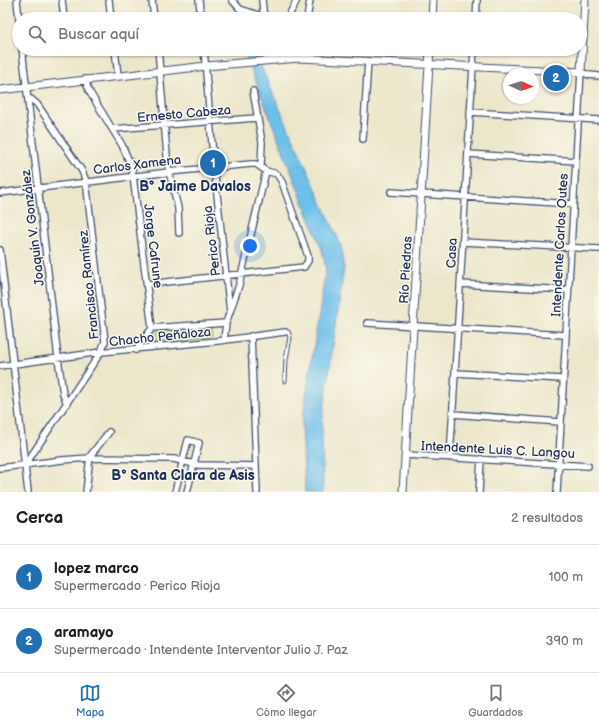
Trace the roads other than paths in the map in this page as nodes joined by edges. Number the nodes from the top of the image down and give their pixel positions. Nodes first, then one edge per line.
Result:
1 (17, 0) edge
2 (62, 0) edge
3 (109, 0) edge
4 (152, 0) edge
5 (199, 0) edge
6 (262, 0) edge
7 (297, 0) edge
8 (310, 0) edge
9 (433, 0) edge
10 (477, 0) edge
11 (585, 0) edge
12 (232, 1) edge
13 (18, 12) edge
14 (63, 12) edge
15 (110, 12) edge
16 (153, 12) edge
17 (200, 12) edge
18 (248, 12) edge
19 (263, 12) edge
20 (291, 12) edge
21 (308, 12) edge
22 (432, 12) edge
23 (476, 12) edge
24 (584, 12) edge
25 (23, 56) edge
26 (116, 56) edge
27 (159, 56) edge
28 (205, 56) edge
29 (430, 56) edge
30 (474, 56) edge
31 (581, 56) edge
32 (307, 58) joint
33 (368, 61) junction
34 (429, 65) junction
35 (206, 66) junction
36 (473, 66) junction
37 (161, 71) junction
38 (581, 72) junction
39 (118, 76) junction
40 (599, 76) edge
41 (85, 80) junction
42 (26, 87) junction
43 (0, 90) edge
44 (253, 91) dead end
45 (28, 99) junction
46 (470, 112) junction
47 (256, 118) junction
48 (578, 118) junction
49 (599, 120) edge
50 (209, 122) junction
51 (164, 126) junction
52 (113, 130) junction
53 (363, 139) dead end
54 (468, 154) junction
55 (576, 161) junction
56 (261, 166) junction
57 (214, 167) junction
58 (266, 171) junction
59 (169, 172) junction
60 (134, 176) junction
61 (86, 181) junction
62 (38, 188) junction
63 (391, 192) dead end
64 (0, 193) edge
65 (421, 195) junction
66 (465, 197) junction
67 (573, 204) junction
68 (179, 234) dead end
69 (463, 242) junction
70 (571, 248) junction
71 (599, 249) edge
72 (0, 250) edge
73 (240, 274) junction
74 (226, 275) junction
75 (148, 284) junction
76 (460, 284) junction
77 (568, 290) junction
78 (230, 312) junction
79 (226, 322) junction
80 (367, 322) dead end
81 (414, 326) junction
82 (152, 328) junction
83 (457, 328) junction
84 (285, 332) joint
85 (565, 335) junction
86 (251, 336) junction
87 (224, 340) junction
88 (136, 350) junction
89 (101, 352) junction
90 (58, 358) junction
91 (13, 364) junction
92 (0, 366) edge
93 (455, 373) junction
94 (562, 379) junction
95 (285, 381) dead end
96 (67, 404) junction
97 (453, 414) junction
98 (560, 422) junction
99 (109, 432) dead end
100 (406, 455) junction
101 (89, 458) junction
102 (450, 458) junction
103 (183, 460) junction
104 (481, 460) junction
105 (194, 464) junction
106 (558, 464) junction
107 (25, 465) junction
108 (256, 466) junction
109 (588, 466) dead end
110 (0, 468) edge
111 (28, 492) edge
112 (86, 492) edge
113 (175, 492) edge
114 (187, 492) edge
115 (257, 492) edge
116 (403, 492) edge
117 (479, 492) edge
118 (557, 492) edge

1 - 13 street
2 - 14 street
3 - 15 street
4 - 16 street
5 - 17 street
6 - 19 street
7 - 20 street
8 - 21 street
9 - 22 street
10 - 23 street
11 - 24 street, Intendente Carlos Outes
12 - 18 street
25 - 42 street, Joaquín V. González
26 - 39 street
27 - 37 street, Jorge Cafrune
28 - 35 street, Perico Rioja
29 - 34 street, Río Piedras
30 - 36 street, Casa
31 - 38 street, Intendente Carlos Outes
32 - 33 street
32 - 35 street
33 - 34 street
33 - 53 street
34 - 36 street
34 - 65 street, Río Piedras
35 - 37 street
35 - 50 street, Perico Rioja
36 - 38 street
36 - 46 street, Casa
37 - 39 street
37 - 51 street, Jorge Cafrune
38 - 40 street
38 - 48 street, Intendente Carlos Outes
39 - 41 street
41 - 42 street
41 - 52 street, Jorge Cafrune
42 - 43 street
42 - 45 street, Joaquín V. González
44 - 47 street
45 - 61 street, Francisco Ramírez
45 - 62 street, Joaquín V. González
46 - 48 street
46 - 54 street, Casa
47 - 50 street, Ernesto Cabeza
47 - 56 street
48 - 49 street
48 - 55 street, Intendente Carlos Outes
50 - 51 street, Ernesto Cabeza
50 - 57 street, Perico Rioja
51 - 52 street, Ernesto Cabeza
51 - 59 street, Jorge Cafrune
52 - 60 street, Jorge Cafrune
54 - 55 street
54 - 66 street, Casa
55 - 67 street, Intendente Carlos Outes
56 - 57 street, Carlos Xamena
56 - 58 street
57 - 59 street, Carlos Xamena
57 - 74 street, Perico Rioja
58 - 73 street
58 - 73 street
59 - 60 street, Carlos Xamena
59 - 68 street, Jorge Cafrune
60 - 61 street, Carlos Xamena
60 - 75 street, Jorge Cafrune
61 - 62 street, Carlos Xamena
61 - 89 street, Francisco Ramírez
62 - 64 street, Carlos Xamena
62 - 90 street, Joaquín V. González
63 - 65 street
65 - 66 street
65 - 81 street, Río Piedras
66 - 67 street
66 - 69 street, Casa
67 - 70 street, Intendente Carlos Outes
69 - 70 street
69 - 76 street, Casa
70 - 71 street
70 - 77 street, Intendente Carlos Outes
72 - 91 street
73 - 74 street
73 - 78 street
74 - 75 street
74 - 78 street, Perico Rioja
75 - 82 street, Jorge Cafrune
76 - 77 street
76 - 83 street, Casa
77 - 85 street, Intendente Carlos Outes
78 - 79 street
79 - 82 street
79 - 87 street
80 - 81 street
81 - 83 street
81 - 100 street, Río Piedras
82 - 88 street
83 - 85 street
83 - 93 street, Casa
84 - 86 street, Chacho Peñaloza
84 - 95 lane
85 - 94 street, Intendente Carlos Outes
86 - 87 street, Chacho Peñaloza
86 - 108 street
87 - 88 street, Chacho Peñaloza
88 - 89 street, Chacho Peñaloza
89 - 90 street, Chacho Peñaloza
89 - 96 street, Francisco Ramírez
90 - 91 street, Chacho Peñaloza
90 - 96 street, Joaquín V. González
91 - 92 street, Chacho Peñaloza
91 - 107 street
93 - 94 street
93 - 97 street, Casa
94 - 98 street, Intendente Carlos Outes
96 - 107 street, Francisco Ramírez
97 - 98 street
97 - 102 street, Casa
98 - 106 street, Intendente Carlos Outes
99 - 101 street
100 - 102 street, Intendente Luis C. Langou
100 - 116 street, Río Piedras
101 - 103 street
101 - 107 street
101 - 112 street
102 - 104 street, Intendente Luis C. Langou
103 - 105 street
103 - 105 street
103 - 113 street
104 - 106 street, Intendente Luis C. Langou
104 - 117 street
105 - 108 street
105 - 114 street
106 - 109 street, Intendente Luis C. Langou
106 - 118 street, Intendente Carlos Outes
107 - 110 street
107 - 111 street
108 - 115 street

